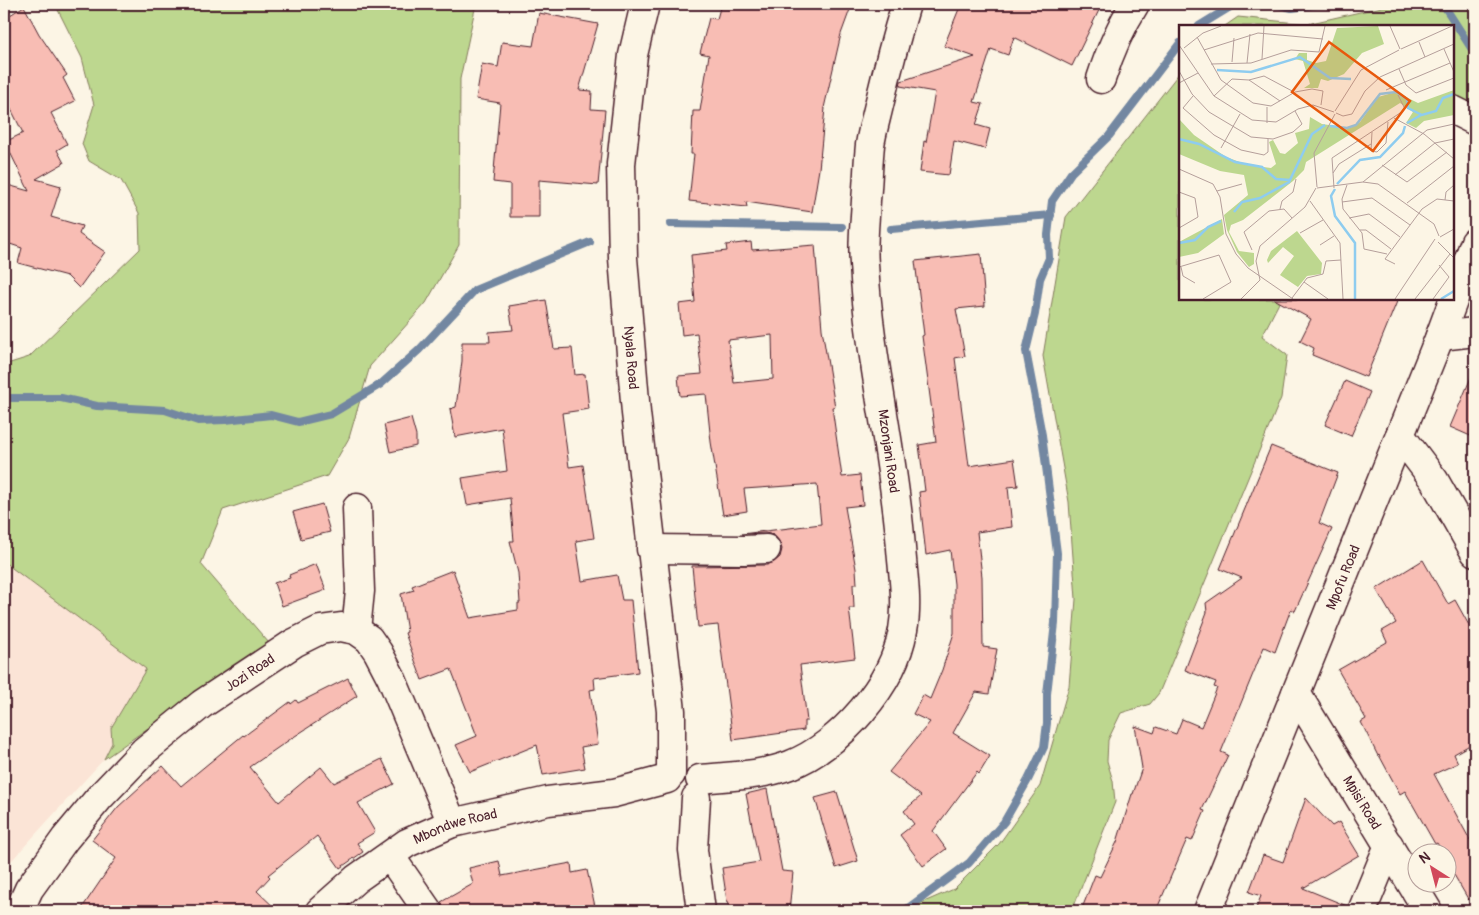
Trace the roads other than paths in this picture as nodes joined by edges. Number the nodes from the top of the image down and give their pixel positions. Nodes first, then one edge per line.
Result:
1 (645, 4) edge
2 (906, 4) edge
3 (1135, 4) edge
4 (1101, 79) dead end
5 (1454, 111) edge
6 (1475, 122) edge
7 (1475, 242) edge
8 (1454, 298) edge
9 (1453, 300) edge
10 (1475, 332) edge
11 (1440, 336) junction
12 (1400, 435) junction
13 (357, 508) dead end
14 (766, 548) dead end
15 (651, 549) junction
16 (1475, 552) edge
17 (356, 630) junction
18 (1296, 693) junction
19 (682, 786) junction
20 (452, 823) junction
21 (1389, 845) junction
22 (390, 856) junction
23 (17, 897) edge
24 (320, 911) edge
25 (428, 911) edge
26 (700, 911) edge
27 (1208, 911) edge
28 (1362, 911) edge
29 (1428, 911) edge

1 - 15 street, Nyala Road
2 - 19 street, Mzonjani Road
3 - 4 street
5 - 6 street
7 - 8 street, Mpofu Road
9 - 11 street, Mpofu Road
10 - 11 street
11 - 12 street, Mpofu Road
12 - 16 street
12 - 18 street, Mpofu Road
13 - 17 street
14 - 15 street
15 - 19 street, Nyala Road
17 - 20 street
17 - 23 street, Jozi Road
18 - 21 street, Mpisi Road
18 - 27 street, Mpofu Road
19 - 20 street, Mbondwe Road
19 - 26 street, Nyala Road
20 - 22 street, Mbondwe Road
21 - 28 street
21 - 29 street, Mpisi Road
22 - 24 street, Mbondwe Road
22 - 25 street

